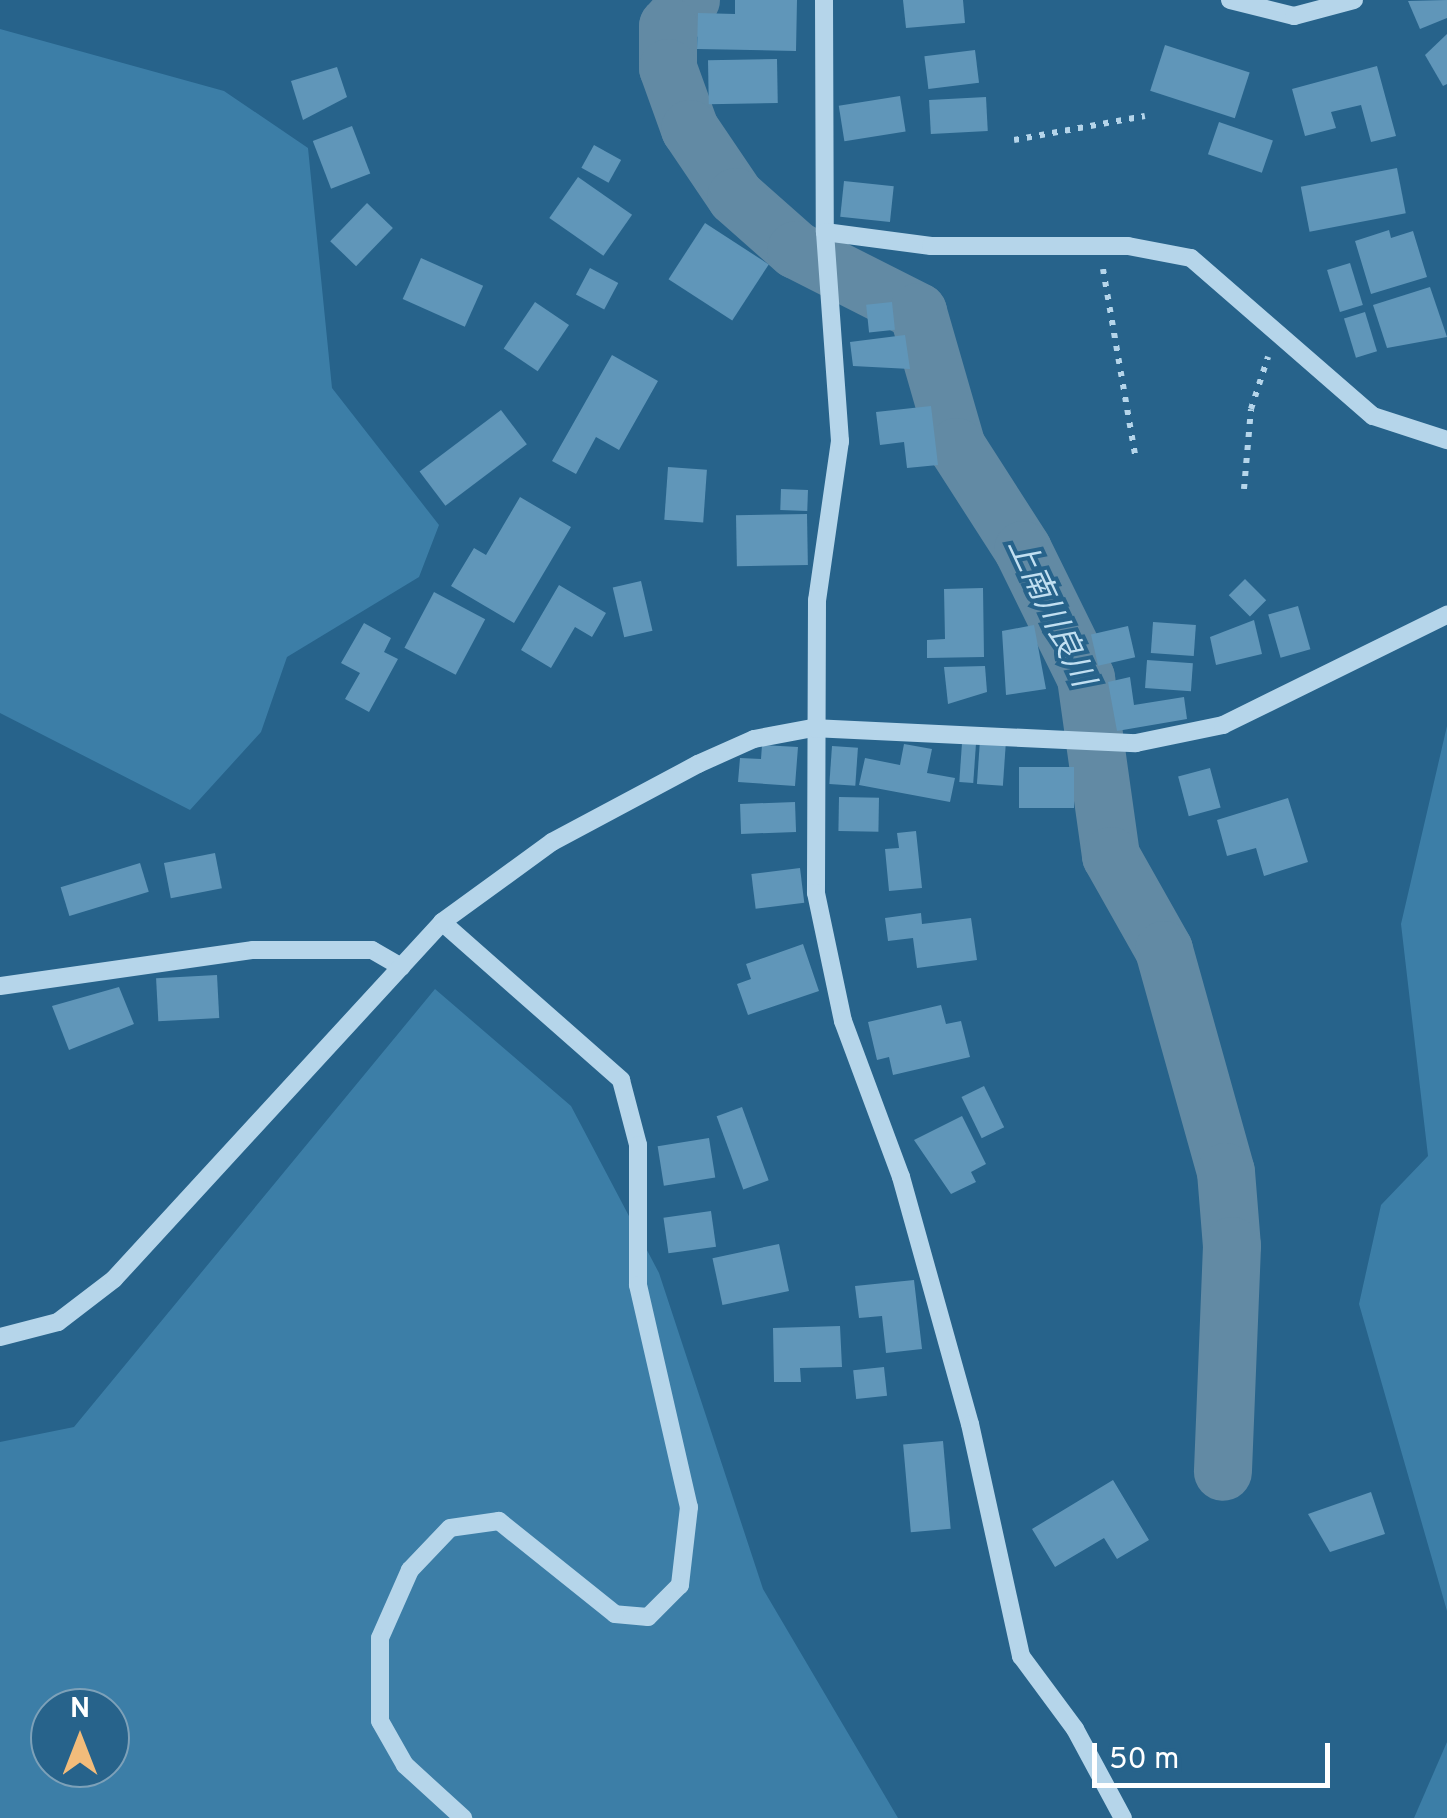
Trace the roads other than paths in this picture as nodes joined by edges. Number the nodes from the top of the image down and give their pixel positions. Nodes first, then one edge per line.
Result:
1 (824, 0) edge
2 (1230, 0) edge
3 (1354, 0) edge
4 (825, 232) junction
5 (1447, 440) edge
6 (1447, 615) edge
7 (812, 728) junction
8 (442, 922) junction
9 (402, 966) junction
10 (0, 986) edge
11 (0, 1337) edge
12 (464, 1818) edge
13 (1123, 1818) edge

1 - 4 street
2 - 3 street
4 - 5 street
4 - 7 street
6 - 7 street
7 - 8 street
7 - 13 street
8 - 9 street
8 - 12 street
9 - 10 street
9 - 11 street

